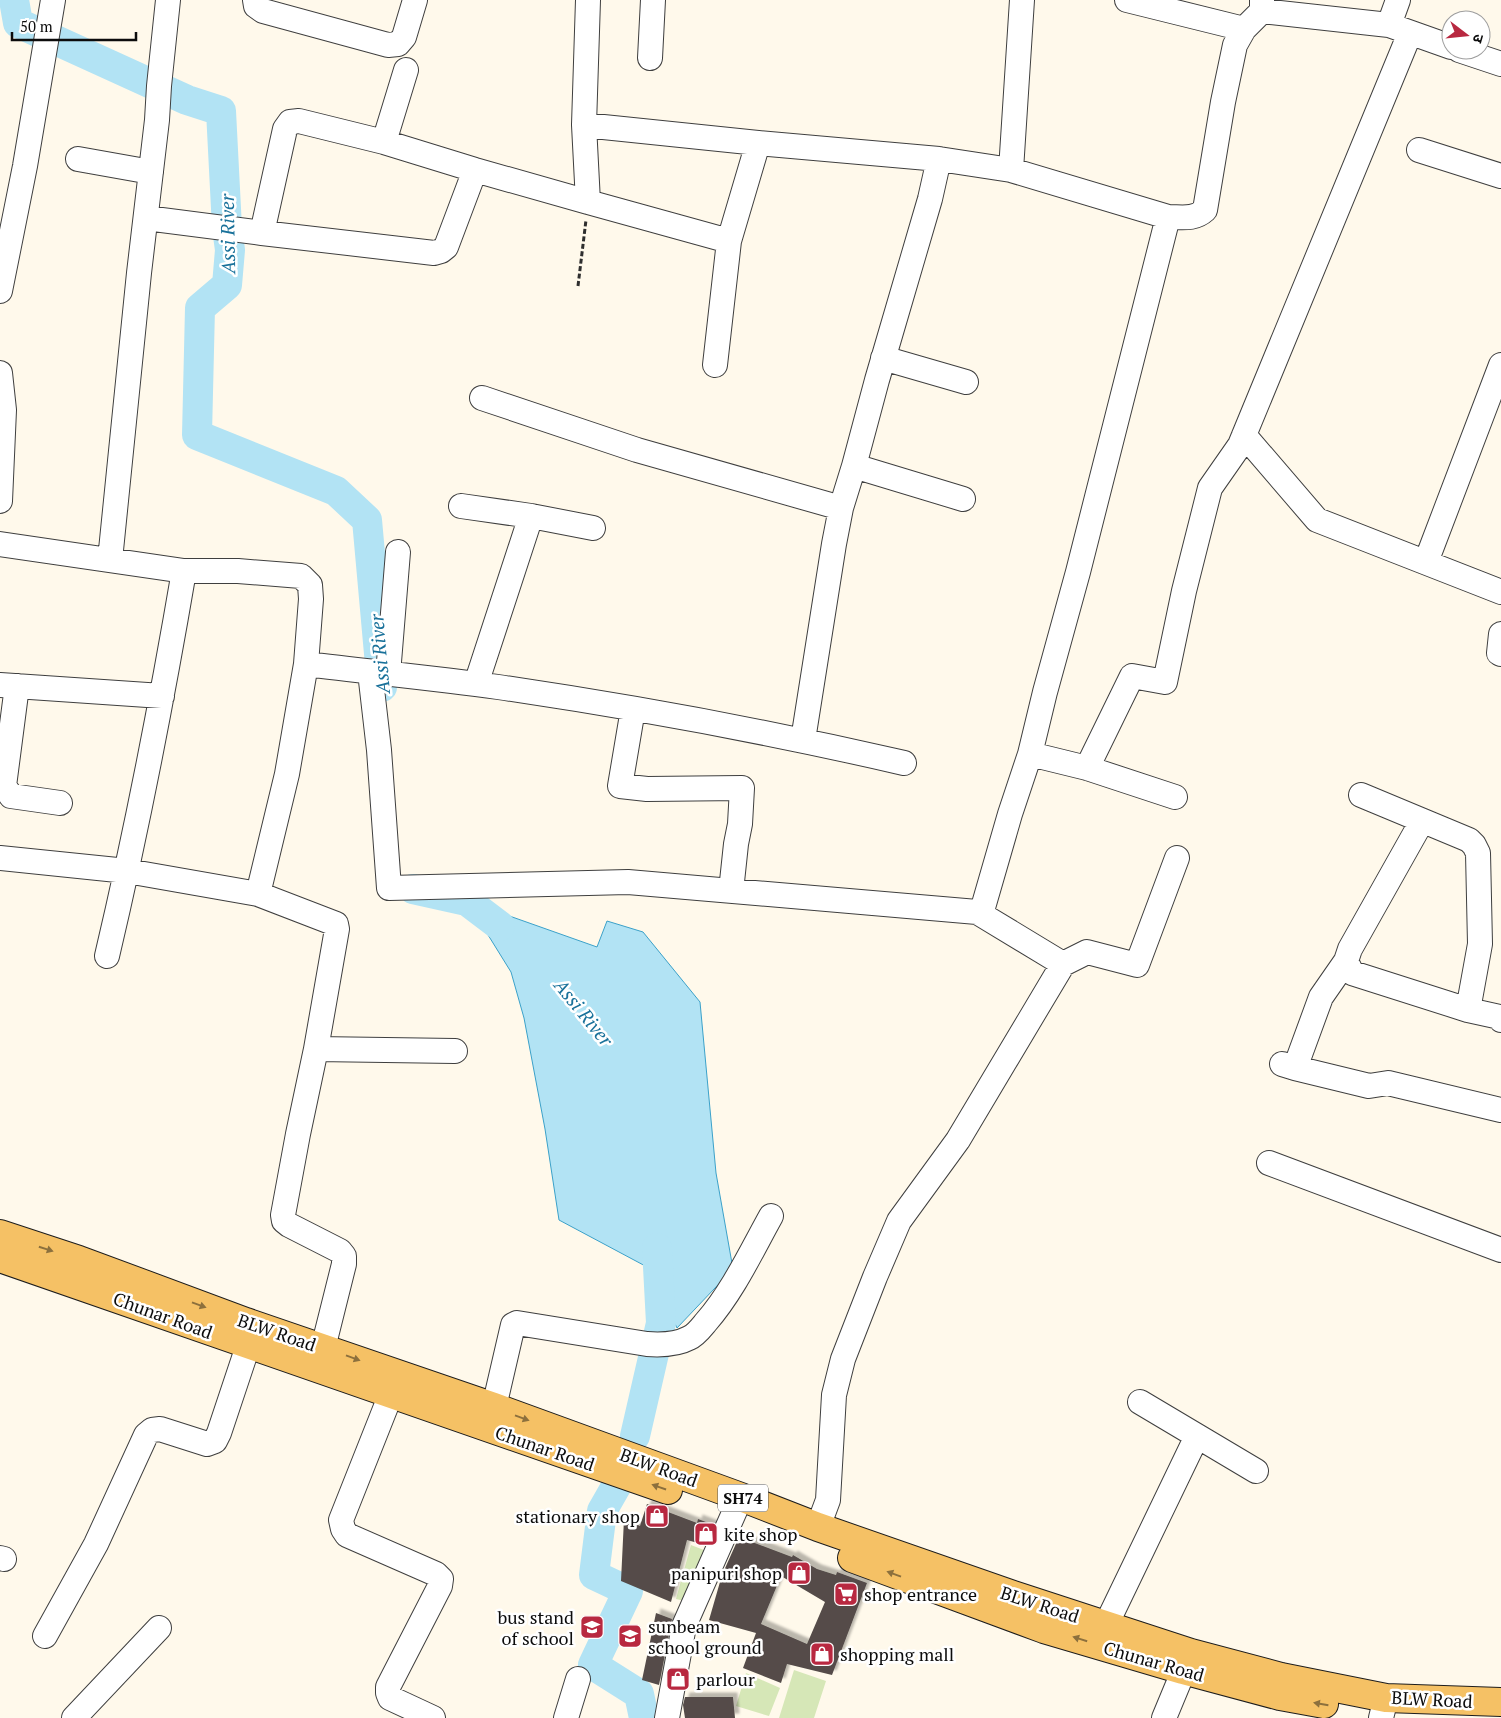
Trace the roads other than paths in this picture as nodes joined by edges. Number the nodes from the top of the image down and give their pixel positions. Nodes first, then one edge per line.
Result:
1 (53, 0) edge
2 (168, 0) edge
3 (255, 0) edge
4 (415, 0) edge
5 (588, 0) edge
6 (653, 0) edge
7 (1022, 0) edge
8 (1127, 0) edge
9 (1398, 0) edge
10 (1262, 6) edge
11 (1244, 29) junction
12 (1399, 29) junction
13 (1441, 44) edge
14 (650, 58) dead end
15 (1489, 60) edge
16 (1501, 64) edge
17 (406, 70) dead end
18 (584, 125) junction
19 (384, 142) junction
20 (758, 143) junction
21 (1419, 150) dead end
22 (78, 159) dead end
23 (939, 159) junction
24 (475, 170) junction
25 (1011, 170) junction
26 (151, 172) junction
27 (1501, 176) edge
28 (588, 202) junction
29 (1168, 217) junction
30 (146, 218) junction
31 (262, 233) junction
32 (729, 242) junction
33 (0, 291) edge
34 (883, 358) junction
35 (1501, 365) edge
36 (715, 366) dead end
37 (0, 373) edge
38 (966, 382) dead end
39 (482, 398) dead end
40 (2, 410) edge
41 (1244, 435) junction
42 (854, 466) junction
43 (0, 500) edge
44 (963, 500) dead end
45 (461, 506) dead end
46 (841, 508) junction
47 (531, 516) junction
48 (593, 528) dead end
49 (0, 544) edge
50 (398, 552) dead end
51 (110, 560) junction
52 (1426, 562) junction
53 (184, 571) junction
54 (1501, 592) edge
55 (1501, 634) edge
56 (1501, 654) edge
57 (306, 664) junction
58 (379, 673) junction
59 (476, 684) junction
60 (9, 686) edge
61 (162, 696) junction
62 (633, 709) junction
63 (803, 740) junction
64 (1030, 754) junction
65 (904, 763) dead end
66 (1088, 768) junction
67 (1361, 795) dead end
68 (1175, 797) dead end
69 (60, 803) dead end
70 (1422, 820) junction
71 (0, 858) edge
72 (1177, 858) dead end
73 (127, 871) junction
74 (731, 891) junction
75 (258, 894) junction
76 (977, 912) junction
77 (107, 956) dead end
78 (1346, 961) junction
79 (1062, 964) junction
80 (1468, 1010) junction
81 (1501, 1018) edge
82 (316, 1049) junction
83 (455, 1051) dead end
84 (1501, 1110) edge
85 (1269, 1163) dead end
86 (771, 1216) dead end
87 (0, 1234) edge
88 (1501, 1250) edge
89 (0, 1258) edge
90 (249, 1335) junction
91 (322, 1348) junction
92 (394, 1384) junction
93 (1140, 1402) dead end
94 (494, 1407) junction
95 (1198, 1436) junction
96 (608, 1459) junction
97 (1256, 1471) dead end
98 (738, 1505) junction
99 (818, 1527) junction
100 (984, 1596) junction
101 (1106, 1625) junction
102 (159, 1628) dead end
103 (45, 1636) dead end
104 (1187, 1661) junction
105 (578, 1679) dead end
106 (1501, 1702) edge
107 (1383, 1710) edge
108 (74, 1718) edge
109 (433, 1718) edge
110 (566, 1718) edge
111 (667, 1718) edge
112 (1164, 1718) edge
113 (1439, 1718) edge

1 - 33 street
2 - 26 street
3 - 4 street
5 - 18 street
6 - 14 street
7 - 25 street
8 - 11 street
9 - 12 street
10 - 11 street
10 - 12 street
11 - 29 street
12 - 13 street
12 - 41 street
15 - 16 street
17 - 19 street
18 - 20 street
18 - 28 street
19 - 24 street
19 - 31 street
20 - 23 street
20 - 32 street
21 - 27 street
22 - 26 street
23 - 25 street
23 - 34 street
24 - 28 street
24 - 31 street
25 - 29 street
26 - 30 street
28 - 32 street
29 - 64 street
30 - 31 street
30 - 51 street
32 - 36 street
34 - 38 street
34 - 42 street
35 - 52 street
37 - 40 street
39 - 46 street
40 - 43 street
41 - 52 street
41 - 66 street
42 - 44 street
42 - 46 street
45 - 47 street
46 - 63 street
47 - 48 street
47 - 59 street
49 - 51 street
50 - 58 street
51 - 53 street
52 - 54 street
53 - 57 street
53 - 61 street
55 - 56 street
57 - 58 street
57 - 75 street
58 - 59 street
58 - 74 street
59 - 62 street
60 - 61 street
60 - 69 street
61 - 73 street
62 - 63 street
62 - 74 street
63 - 65 street
64 - 66 street
64 - 76 street
66 - 68 street
67 - 70 street
70 - 78 street
70 - 80 street
71 - 73 street
72 - 79 street
73 - 75 street
73 - 77 street
74 - 76 street
75 - 82 street
76 - 79 street
78 - 80 street
78 - 84 street
79 - 99 street
80 - 81 street
82 - 83 street
82 - 91 street
85 - 88 street
86 - 94 street
87 -> 90 main road, BLW Road / SH74
89 - 90 main road, Chunar Road / SH74
90 - 91 main road, BLW Road / SH74
90 - 92 main road, Chunar Road / SH74
90 - 103 street
91 -> 92 main road, BLW Road / SH74
92 - 94 main road, BLW Road / SH74
92 - 96 main road, Chunar Road / SH74
92 - 109 street
93 - 95 street
94 -> 96 main road, BLW Road / SH74
95 - 97 street
95 - 101 street
96 - 98 main road, BLW Road / SH74
98 - 99 main road, BLW Road / SH74
100 -> 98 main road, Chunar Road / SH74
98 - 111 street
99 - 100 main road, BLW Road / SH74
100 - 101 main road, BLW Road / SH74
104 -> 100 main road, Chunar Road / SH74
101 - 104 main road, BLW Road / SH74
102 - 108 street
104 - 107 main road, BLW Road / SH74
104 - 112 street
105 - 110 street
106 - 107 main road, BLW Road / SH74
107 - 113 main road, SH74

